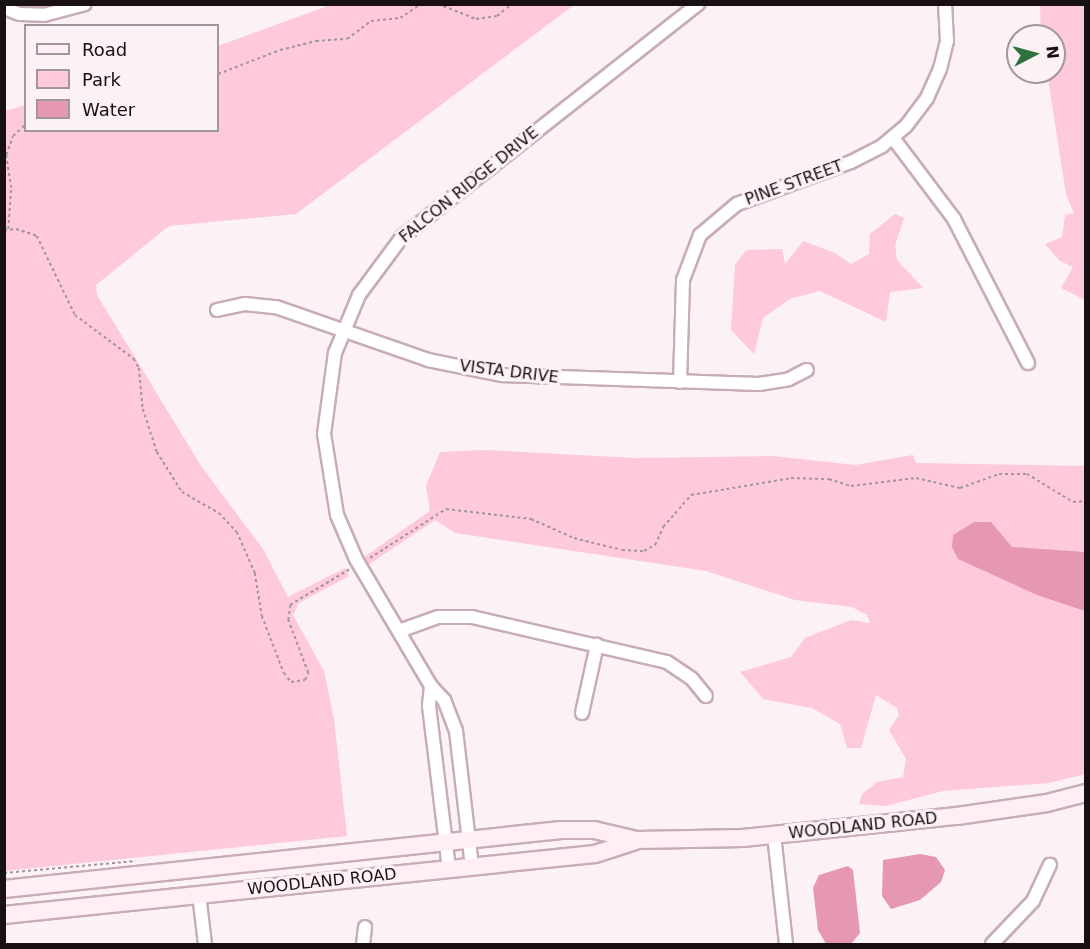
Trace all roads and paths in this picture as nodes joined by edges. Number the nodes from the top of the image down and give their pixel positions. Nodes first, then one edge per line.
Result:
1 (85, 4) edge
2 (421, 4) edge
3 (438, 4) edge
4 (513, 4) edge
5 (698, 4) edge
6 (945, 4) edge
7 (4, 8) edge
8 (219, 74) edge
9 (24, 126) edge
10 (893, 138) junction
11 (4, 230) edge
12 (9, 230) junction
13 (217, 310) dead end
14 (343, 330) junction
15 (1028, 363) dead end
16 (807, 370) dead end
17 (680, 382) junction
18 (1086, 501) edge
19 (359, 564) junction
20 (399, 631) junction
21 (597, 645) junction
22 (431, 686) junction
23 (706, 696) dead end
24 (582, 713) dead end
25 (1086, 793) edge
26 (774, 835) junction
27 (469, 839) junction
28 (637, 840) junction
29 (445, 842) junction
30 (1050, 865) dead end
31 (472, 867) junction
32 (448, 869) junction
33 (4, 889) edge
34 (199, 894) junction
35 (4, 915) edge
36 (365, 927) dead end
37 (205, 945) edge
38 (363, 945) edge
39 (786, 945) edge
40 (992, 945) edge

1 - 7 street
2 - 8 path
3 - 4 path
5 - 14 street, FALCON RIDGE DRIVE
6 - 10 street, PINE STREET
9 - 12 path
10 - 15 street
10 - 17 street, PINE STREET
11 - 12 path
12 - 19 path
13 - 14 street, VISTA DRIVE
14 - 17 street, VISTA DRIVE
14 - 19 street, FALCON RIDGE DRIVE
16 - 17 street, VISTA DRIVE
18 - 19 path
19 - 20 street, FALCON RIDGE DRIVE
20 - 21 street
20 - 22 street, FALCON RIDGE DRIVE
21 - 23 street
21 - 24 street
22 - 27 street, FALCON RIDGE DRIVE
22 - 29 street
25 - 26 main road, WOODLAND ROAD
26 - 28 main road, WOODLAND ROAD
26 - 39 street
27 - 28 main road, WOODLAND ROAD
27 - 29 main road, WOODLAND ROAD
27 - 31 street, FALCON RIDGE DRIVE
28 - 31 main road, WOODLAND ROAD
29 - 32 street
29 - 33 main road, WOODLAND ROAD
30 - 40 street
31 - 32 main road, WOODLAND ROAD
32 - 34 main road, WOODLAND ROAD
34 - 35 main road, WOODLAND ROAD
34 - 37 street
36 - 38 street

